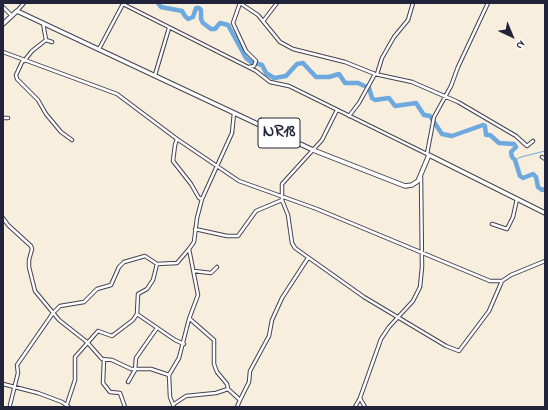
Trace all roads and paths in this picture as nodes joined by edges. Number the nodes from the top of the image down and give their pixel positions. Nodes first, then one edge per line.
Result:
1 (24, 3) edge
2 (240, 3) edge
3 (277, 3) edge
4 (413, 3) edge
5 (488, 3) edge
6 (124, 4) edge
7 (3, 7) edge
8 (17, 11) junction
9 (12, 16) junction
10 (264, 20) junction
11 (43, 23) junction
12 (3, 24) edge
13 (169, 28) junction
14 (46, 40) junction
15 (52, 42) dead end
16 (99, 49) junction
17 (3, 53) edge
18 (24, 60) junction
19 (249, 67) junction
20 (376, 74) junction
21 (155, 76) junction
22 (445, 95) junction
23 (337, 110) junction
24 (234, 113) junction
25 (349, 116) junction
26 (3, 118) edge
27 (8, 118) dead end
28 (177, 139) junction
29 (72, 140) dead end
30 (533, 141) dead end
31 (313, 150) junction
32 (428, 155) junction
33 (217, 167) junction
34 (421, 177) junction
35 (282, 198) junction
36 (202, 199) junction
37 (517, 199) junction
38 (545, 213) edge
39 (3, 218) edge
40 (492, 224) dead end
41 (195, 229) junction
42 (190, 249) junction
43 (421, 252) junction
44 (308, 258) junction
45 (545, 261) edge
46 (157, 264) junction
47 (217, 267) dead end
48 (194, 271) junction
49 (502, 281) junction
50 (54, 313) junction
51 (136, 314) junction
52 (398, 317) junction
53 (189, 319) junction
54 (157, 328) junction
55 (87, 342) junction
56 (184, 344) junction
57 (104, 359) junction
58 (135, 370) junction
59 (169, 375) junction
60 (128, 382) dead end
61 (3, 384) edge
62 (14, 387) junction
63 (228, 389) junction
64 (360, 398) junction
65 (240, 400) junction
66 (10, 405) dead end
67 (67, 406) edge
68 (174, 406) edge
69 (125, 407) edge
70 (237, 407) edge
71 (355, 407) edge
72 (365, 407) edge

1 - 8 street
2 - 10 street
2 - 19 street
3 - 10 street
4 - 20 street
5 - 22 street
6 - 13 street
6 - 16 street
7 - 9 street
8 - 9 main road
8 - 11 main road, NR18
9 - 12 main road
10 - 20 street
11 - 14 street
11 - 16 main road, NR18
13 - 19 street
13 - 21 street
14 - 15 street
14 - 18 street
16 - 21 main road, NR18
17 - 18 street
18 - 28 street
18 - 29 street
19 - 23 street
20 - 22 street
20 - 25 street
21 - 24 main road, NR18
22 - 30 street
22 - 32 street
23 - 25 street
23 - 31 street
24 - 31 main road, NR18
24 - 33 street
25 - 32 street
26 - 27 street
28 - 33 street
28 - 36 street
31 - 34 main road, NR18
31 - 35 street
32 - 34 main road
32 - 37 main road
33 - 35 street
33 - 36 street
34 - 43 street
35 - 41 street
35 - 43 street
35 - 44 street
36 - 41 street
37 - 38 main road
37 - 40 street
39 - 50 street
41 - 42 street
42 - 46 street
42 - 48 street
43 - 49 street
43 - 52 street
44 - 52 street
44 - 65 street
45 - 49 street
46 - 50 street
46 - 51 street
47 - 48 street
48 - 53 street
49 - 52 street
50 - 55 street
50 - 62 street
51 - 54 street
51 - 55 street
52 - 64 street
53 - 56 street
53 - 63 street
54 - 56 street
54 - 58 street
55 - 57 street
55 - 67 street
56 - 59 street
57 - 58 street
57 - 69 street
58 - 59 street
58 - 60 street
59 - 68 street
61 - 62 street
62 - 66 street
62 - 67 street
63 - 65 street
63 - 68 street
64 - 71 street
64 - 72 street
65 - 70 street

